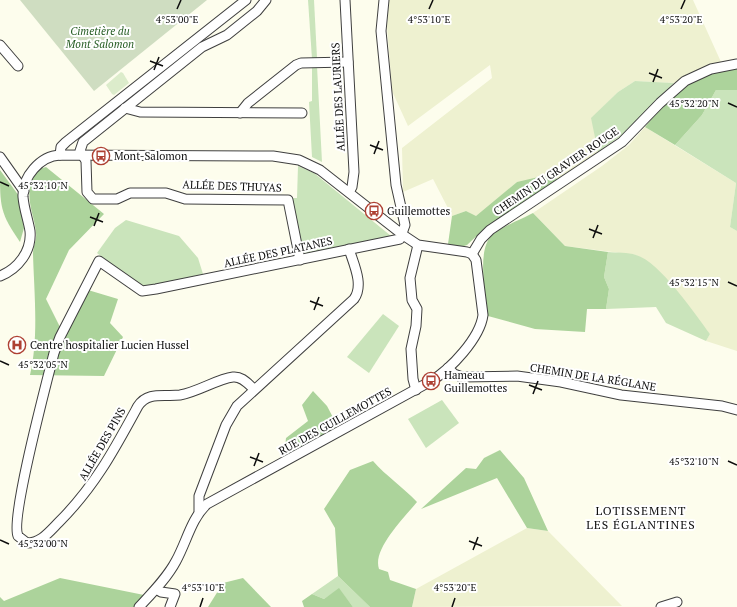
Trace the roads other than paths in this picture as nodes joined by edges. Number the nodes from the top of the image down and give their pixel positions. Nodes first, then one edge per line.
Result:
1 (246, 0) edge
2 (266, 0) edge
3 (345, 0) edge
4 (384, 0) edge
5 (0, 45) edge
6 (348, 62) junction
7 (737, 64) edge
8 (18, 66) dead end
9 (125, 108) junction
10 (240, 113) junction
11 (302, 113) dead end
12 (60, 155) junction
13 (83, 156) junction
14 (0, 157) edge
15 (24, 191) junction
16 (349, 192) junction
17 (403, 235) junction
18 (418, 245) junction
19 (350, 249) junction
20 (472, 254) junction
21 (300, 260) junction
22 (0, 276) edge
23 (448, 368) junction
24 (47, 383) joint
25 (254, 389) junction
26 (416, 390) junction
27 (737, 410) edge
28 (199, 511) junction
29 (156, 589) junction
30 (677, 602) dead end
31 (139, 607) edge
32 (170, 607) edge
33 (661, 607) edge

1 - 12 street
2 - 9 street
3 - 6 street, ALLÉE DES LAURIERS
4 - 17 street
5 - 8 street
6 - 10 street
6 - 16 street, ALLÉE DES LAURIERS
7 - 20 street, CHEMIN DU GRAVIER ROUGE
9 - 10 street
9 - 13 street
10 - 11 street
12 - 13 street
12 - 15 street
13 - 16 street
13 - 21 street, ALLÉE DES THUYAS
14 - 15 street
15 - 22 street
16 - 17 street
17 - 18 street
17 - 19 street, ALLÉE DES PLATANES
18 - 20 street
18 - 26 street
19 - 21 street, ALLÉE DES PLATANES
19 - 25 street
20 - 23 street, RUE DES GUILLEMOTTES
21 - 24 street, ALLÉE DES PLATANES
23 - 26 street, RUE DES GUILLEMOTTES
23 - 27 street, CHEMIN DE LA RÉGLANE
24 - 25 street, ALLÉE DES PINS
25 - 28 street
26 - 28 street, RUE DES GUILLEMOTTES
28 - 29 street, RUE DES GUILLEMOTTES
29 - 31 street, RUE DES GUILLEMOTTES
29 - 32 street
30 - 33 street

